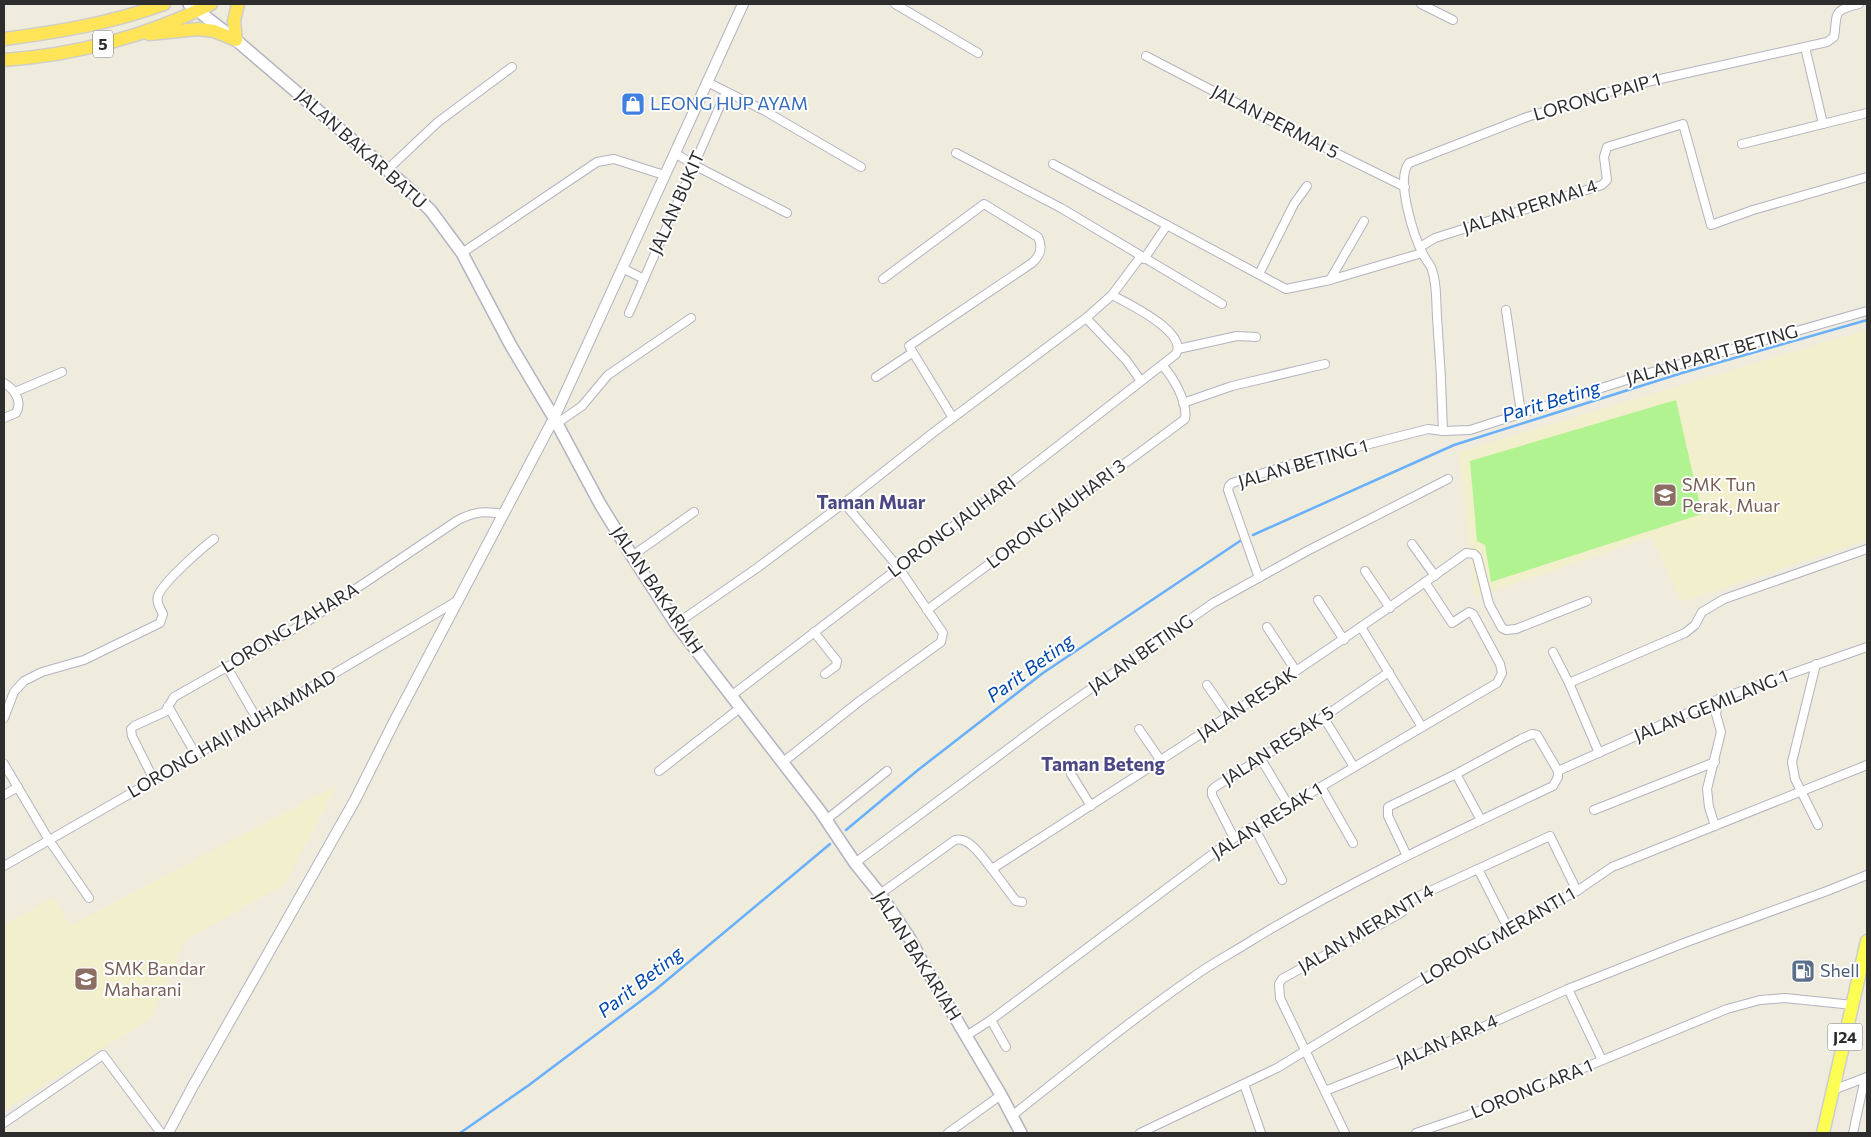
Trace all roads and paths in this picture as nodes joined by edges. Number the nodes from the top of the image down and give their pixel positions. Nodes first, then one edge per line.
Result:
1 (130, 4) edge
2 (164, 4) edge
3 (211, 4) edge
4 (238, 4) edge
5 (743, 4) edge
6 (895, 4) edge
7 (1421, 4) edge
8 (1859, 4) edge
9 (193, 7) edge
10 (114, 19) junction
11 (1453, 20) dead end
12 (128, 37) junction
13 (4, 39) edge
14 (236, 40) junction
15 (1805, 47) junction
16 (978, 53) dead end
17 (1146, 56) dead end
18 (4, 60) edge
19 (512, 66) dead end
20 (707, 82) junction
21 (726, 92) junction
22 (1867, 114) edge
23 (1823, 124) junction
24 (1742, 144) dead end
25 (675, 153) junction
26 (956, 153) dead end
27 (1053, 164) dead end
28 (694, 165) junction
29 (861, 167) dead end
30 (388, 170) junction
31 (664, 175) junction
32 (1867, 177) edge
33 (1307, 186) dead end
34 (1405, 186) junction
35 (786, 213) dead end
36 (1364, 221) dead end
37 (1167, 225) junction
38 (1421, 250) junction
39 (462, 254) junction
40 (1143, 258) junction
41 (622, 268) junction
42 (1259, 274) junction
43 (883, 279) dead end
44 (644, 280) junction
45 (1330, 280) junction
46 (1112, 295) junction
47 (1222, 304) dead end
48 (1506, 310) dead end
49 (1867, 311) edge
50 (629, 314) dead end
51 (691, 318) dead end
52 (1086, 318) junction
53 (1256, 337) dead end
54 (1178, 348) junction
55 (910, 350) junction
56 (1325, 364) dead end
57 (1162, 366) junction
58 (62, 372) dead end
59 (876, 377) dead end
60 (1141, 381) junction
61 (4, 383) edge
62 (15, 392) junction
63 (1183, 403) junction
64 (1521, 413) junction
65 (4, 418) edge
66 (953, 418) junction
67 (555, 421) junction
68 (1443, 431) junction
69 (1448, 479) dead end
70 (844, 503) junction
71 (694, 512) dead end
72 (504, 514) junction
73 (214, 539) dead end
74 (1412, 544) dead end
75 (1867, 549) edge
76 (632, 556) junction
77 (899, 568) junction
78 (1365, 570) dead end
79 (1435, 576) junction
80 (1259, 578) junction
81 (1426, 582) junction
82 (459, 600) junction
83 (1318, 600) dead end
84 (1587, 601) dead end
85 (1390, 608) junction
86 (927, 610) junction
87 (676, 624) junction
88 (1267, 627) dead end
89 (1362, 628) junction
90 (814, 632) junction
91 (1344, 640) junction
92 (1867, 647) edge
93 (1553, 652) dead end
94 (1816, 664) junction
95 (227, 667) junction
96 (1296, 671) junction
97 (1389, 672) junction
98 (825, 674) dead end
99 (1569, 683) junction
100 (1207, 685) dead end
101 (731, 696) junction
102 (1719, 699) junction
103 (168, 706) junction
104 (740, 708) junction
105 (1229, 717) junction
106 (4, 718) edge
107 (1324, 718) junction
108 (257, 719) junction
109 (1422, 727) junction
110 (1139, 730) dead end
111 (1599, 753) junction
112 (196, 756) junction
113 (1261, 759) junction
114 (1161, 761) junction
115 (1715, 762) junction
116 (782, 763) junction
117 (4, 764) edge
118 (1867, 765) edge
119 (1354, 767) junction
120 (659, 771) dead end
121 (887, 771) dead end
122 (1558, 771) junction
123 (1070, 774) dead end
124 (1456, 774) junction
125 (154, 780) junction
126 (18, 787) junction
127 (1321, 787) junction
128 (1801, 792) junction
129 (4, 795) edge
130 (1091, 806) junction
131 (1289, 806) junction
132 (1594, 810) dead end
133 (826, 820) junction
134 (1481, 820) junction
135 (1818, 825) dead end
136 (1715, 826) junction
137 (1254, 827) junction
138 (1234, 838) junction
139 (49, 840) junction
140 (1353, 843) dead end
141 (1408, 856) junction
142 (855, 863) junction
143 (4, 866) edge
144 (992, 869) junction
145 (1478, 869) junction
146 (1867, 874) edge
147 (1282, 880) dead end
148 (1577, 891) junction
149 (880, 894) junction
150 (89, 898) dead end
151 (1022, 902) dead end
152 (1508, 928) junction
153 (1867, 941) edge
154 (1568, 989) junction
155 (1852, 1005) junction
156 (991, 1020) junction
157 (966, 1036) junction
158 (1006, 1047) dead end
159 (1304, 1051) junction
160 (1602, 1060) junction
161 (1866, 1077) edge
162 (1244, 1084) junction
163 (1833, 1090) junction
164 (1325, 1091) junction
165 (1001, 1095) junction
166 (1012, 1115) junction
167 (4, 1123) edge
168 (161, 1133) edge
169 (168, 1133) edge
170 (948, 1133) edge
171 (1021, 1133) edge
172 (1140, 1133) edge
173 (1261, 1133) edge
174 (1345, 1133) edge
175 (1416, 1133) edge
176 (1823, 1133) edge
177 (1853, 1133) edge

1 - 10 highway
2 - 10 highway, 5
3 - 9 highway, 5
4 - 14 highway
5 - 20 street
6 - 16 street
7 - 11 street
8 - 15 street, LORONG PAIP 1
9 - 12 highway, 5
9 - 14 main road, JALAN BAKAR BATU
10 - 13 highway, 5
12 - 14 highway
12 - 18 highway, 5
14 - 30 main road, JALAN BAKAR BATU
15 - 23 street
15 - 34 street, LORONG PAIP 1
17 - 34 street, JALAN PERMAI 5
19 - 30 street
20 - 21 street
20 - 25 street
21 - 28 street, JALAN BUKIT
21 - 29 street
22 - 23 street
23 - 24 street
25 - 28 street
25 - 31 street
26 - 40 street
27 - 37 street
28 - 35 street
28 - 44 street, JALAN BUKIT
30 - 39 main road, JALAN BAKAR BATU
31 - 39 street
31 - 41 street
32 - 38 street, JALAN PERMAI 4
33 - 42 street
34 - 38 street, LORONG PAIP 1
36 - 45 street
37 - 40 street
37 - 42 street
38 - 45 street
38 - 68 street, LORONG PAIP 1
39 - 67 main road, JALAN BAKAR BATU
40 - 46 street
40 - 47 street
41 - 44 street
41 - 67 street
42 - 45 street
43 - 55 street
44 - 50 street, JALAN BUKIT
46 - 52 street
46 - 54 street
48 - 64 street
49 - 64 street, JALAN PARIT BETING
51 - 67 street
52 - 60 street
52 - 66 street
53 - 54 street
54 - 57 street, LORONG JAUHARI
55 - 59 street
55 - 66 street
56 - 63 street
57 - 60 street, LORONG JAUHARI
57 - 63 street
58 - 62 street
60 - 77 street, LORONG JAUHARI
61 - 62 street
62 - 65 street
63 - 86 street, LORONG JAUHARI 3
64 - 68 street, JALAN PARIT BETING
66 - 70 street
67 - 72 street
67 - 76 main road, JALAN BAKARIAH
68 - 80 street, JALAN BETING 1
69 - 80 street, JALAN BETING
70 - 77 street
70 - 87 street
71 - 76 street
72 - 82 street
72 - 95 street, LORONG ZAHARA
73 - 106 street
74 - 79 street
75 - 99 street
76 - 87 main road, JALAN BAKARIAH
77 - 86 street
77 - 90 street, LORONG JAUHARI
78 - 85 street
79 - 81 street, JALAN RESAK
79 - 84 street, JALAN RESAK
80 - 142 street, JALAN BETING
81 - 85 street, JALAN RESAK
81 - 109 street, JALAN RESAK 1
82 - 108 street, LORONG HAJI MUHAMMAD
82 - 169 street
83 - 91 street
85 - 89 street, JALAN RESAK
86 - 116 street
87 - 101 main road, JALAN BAKARIAH
88 - 96 street
89 - 91 street, JALAN RESAK
89 - 97 street
90 - 98 street
90 - 101 street, LORONG JAUHARI
91 - 96 street, JALAN RESAK
92 - 94 street, JALAN GEMILANG 1
93 - 99 street
94 - 102 street, JALAN GEMILANG 1
94 - 128 street
95 - 103 street, LORONG ZAHARA
95 - 108 street
96 - 105 street, JALAN RESAK
97 - 107 street, JALAN RESAK 5
97 - 109 street
99 - 111 street
100 - 105 street
101 - 104 main road, JALAN BAKARIAH
102 - 111 street, JALAN GEMILANG 1
102 - 115 street
103 - 112 street
103 - 125 street, LORONG ZAHARA
104 - 116 main road, JALAN BAKARIAH
104 - 120 street
105 - 114 street, JALAN RESAK
107 - 113 street, JALAN RESAK 5
107 - 119 street
108 - 112 street, LORONG HAJI MUHAMMAD
109 - 119 street, JALAN RESAK 1
110 - 114 street
111 - 122 street, JALAN GEMILANG 1
112 - 125 street, LORONG HAJI MUHAMMAD
113 - 131 street
113 - 138 street, JALAN RESAK 5
114 - 130 street, JALAN RESAK
115 - 132 street
115 - 136 street
116 - 133 main road, JALAN BAKARIAH
117 - 126 street
118 - 128 street, LORONG MERANTI 1
119 - 127 street, JALAN RESAK 1
121 - 133 street
122 - 124 street
122 - 134 street
123 - 130 street
124 - 134 street
124 - 141 street
125 - 139 street, LORONG HAJI MUHAMMAD
126 - 129 street
126 - 139 street
127 - 131 street, JALAN RESAK 1
127 - 140 street
128 - 135 street
128 - 136 street, LORONG MERANTI 1
130 - 144 street, JALAN RESAK
131 - 137 street, JALAN RESAK 1
133 - 142 main road, JALAN BAKARIAH
134 - 141 street
136 - 148 street, LORONG MERANTI 1
137 - 138 street, JALAN RESAK 1
137 - 147 street
138 - 156 street, JALAN RESAK 1
139 - 143 street, LORONG HAJI MUHAMMAD
139 - 150 street
141 - 166 street
142 - 149 main road, JALAN BAKARIAH
144 - 149 street
144 - 151 street
145 - 148 street, JALAN MERANTI 4
145 - 152 street
145 - 159 street, JALAN MERANTI 4
146 - 154 street, JALAN ARA 4
148 - 152 street, LORONG MERANTI 1
149 - 157 main road, JALAN BAKARIAH
152 - 159 street, LORONG MERANTI 1
153 - 155 main road, J24
154 - 160 street
154 - 164 street, JALAN ARA 4
155 - 160 street, LORONG ARA 1
155 - 163 main road, J24
156 - 157 street, JALAN RESAK 1
156 - 158 street
157 - 165 main road, JALAN BAKARIAH
159 - 162 street, LORONG MERANTI 1
159 - 164 street
160 - 175 street, LORONG ARA 1
161 - 163 street
161 - 177 street
162 - 172 street, LORONG MERANTI 1
162 - 173 street
163 - 176 main road, J24
164 - 174 street
165 - 166 main road, JALAN BAKARIAH
165 - 170 street
166 - 171 main road, JALAN BAKARIAH
167 - 168 street

